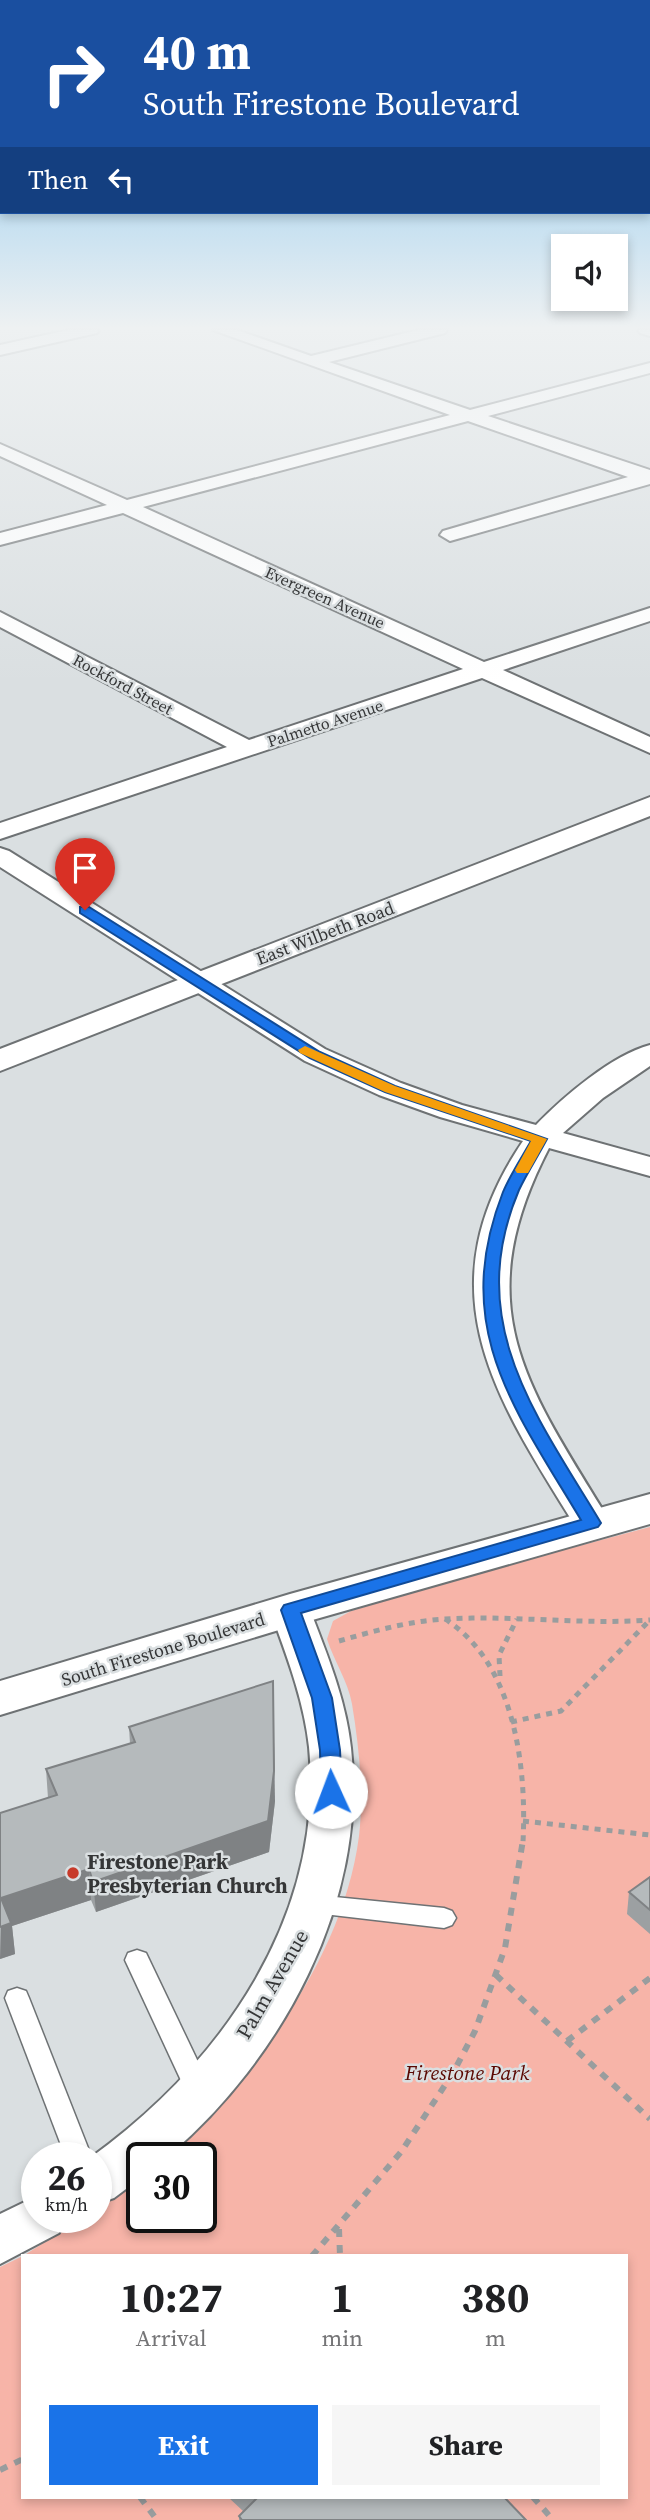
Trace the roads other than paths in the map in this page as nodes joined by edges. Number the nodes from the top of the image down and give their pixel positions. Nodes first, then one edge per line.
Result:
1 (345, 448) edge
2 (563, 448) edge
3 (0, 449) edge
4 (649, 477) edge
5 (126, 506) junction
6 (450, 536) dead end
7 (0, 539) edge
8 (650, 614) edge
9 (0, 618) edge
10 (485, 670) junction
11 (650, 746) edge
12 (248, 748) junction
13 (650, 806) edge
14 (0, 831) edge
15 (0, 856) edge
16 (197, 983) junction
17 (650, 1054) edge
18 (0, 1061) edge
19 (540, 1139) junction
20 (650, 1167) edge
21 (650, 1509) edge
22 (592, 1523) junction
23 (290, 1610) junction
24 (0, 1698) edge
25 (315, 1904) junction
26 (444, 1918) dead end
27 (137, 1960) dead end
28 (17, 1998) dead end
29 (199, 2091) junction
30 (73, 2142) edge
31 (112, 2169) edge
32 (21, 2229) edge
33 (0, 2241) edge

1 - 5 street
2 - 4 street
3 - 5 street, Evergreen Avenue
4 - 6 street
5 - 7 street
5 - 10 street, Evergreen Avenue
8 - 10 street, Palmetto Avenue
9 - 12 street, Rockford Street
10 - 11 street, Evergreen Avenue
10 - 12 street, Palmetto Avenue
12 - 14 street, Palmetto Avenue
13 - 16 main road, East Wilbeth Road
15 - 16 street
16 - 18 main road, East Wilbeth Road
16 - 19 street
17 - 19 street
19 - 20 street
19 - 22 street
21 - 22 main road, South Firestone Boulevard
22 - 23 main road, South Firestone Boulevard
23 - 24 main road, South Firestone Boulevard
23 - 25 street, Palm Avenue
25 - 26 lane
25 - 29 street, Palm Avenue
27 - 29 lane
28 - 30 lane
29 - 31 street, Palm Avenue
32 - 33 street

